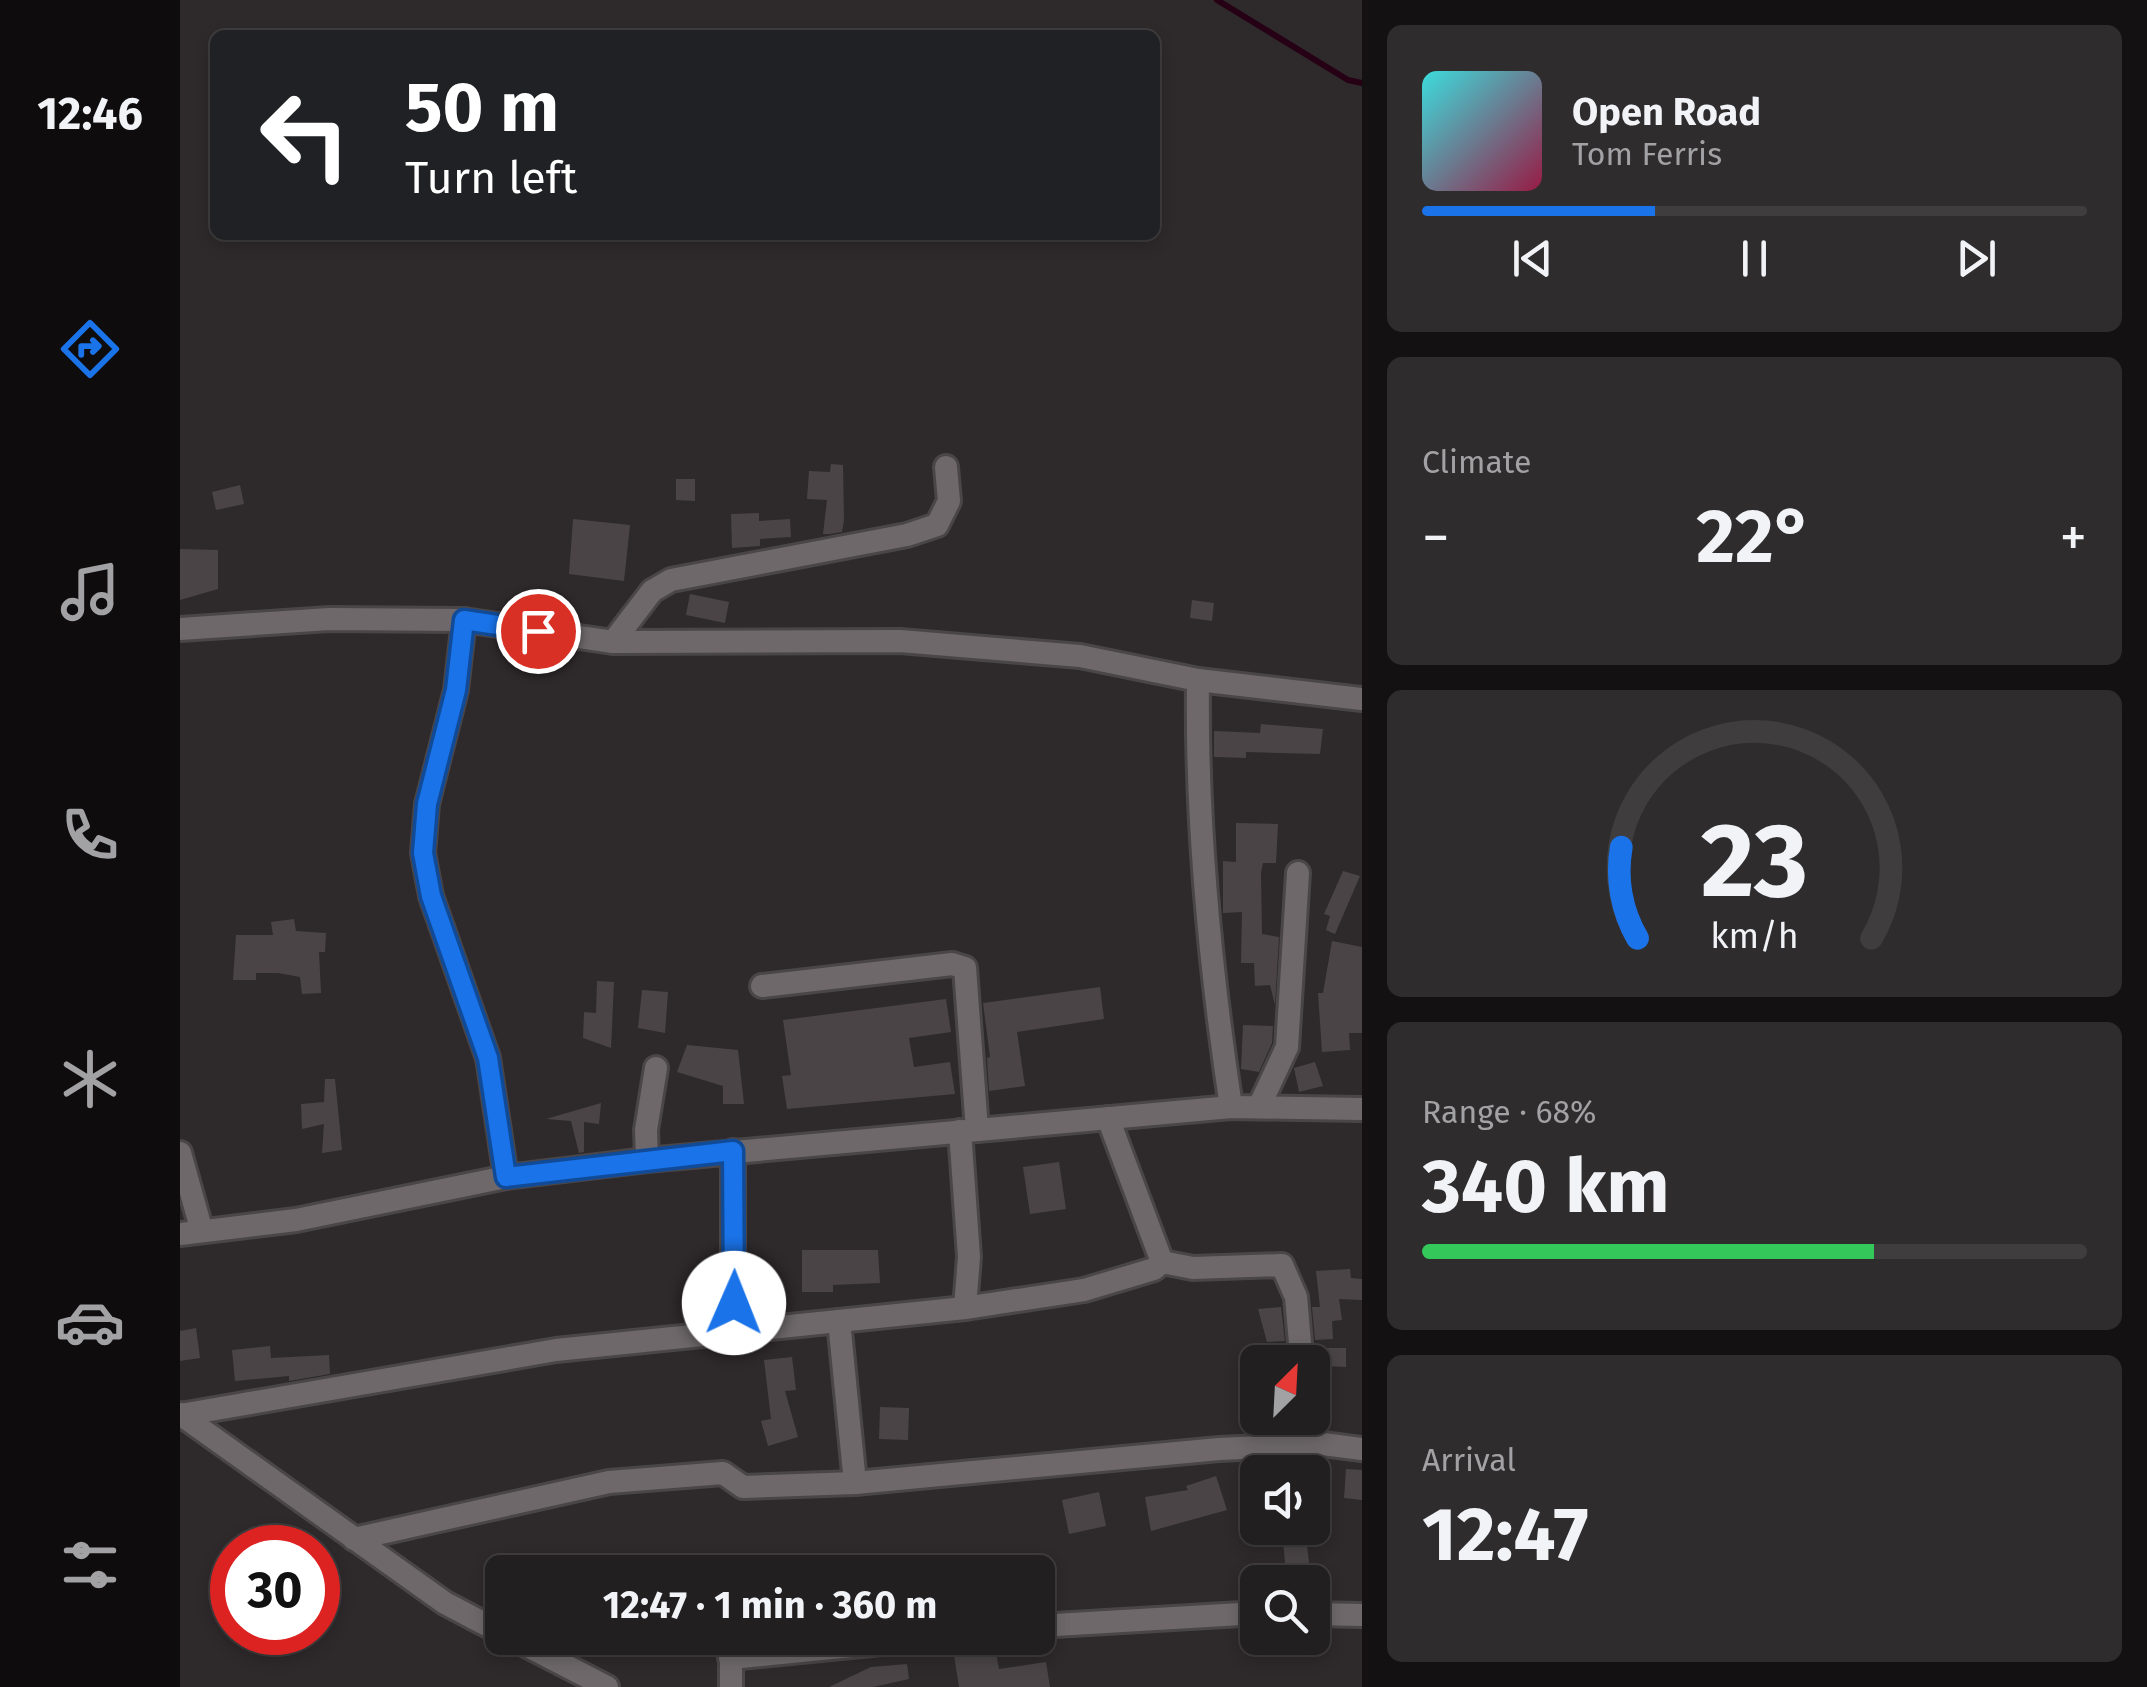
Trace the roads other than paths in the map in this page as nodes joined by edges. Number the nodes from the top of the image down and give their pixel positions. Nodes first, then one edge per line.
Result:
1 (946, 467) dead end
2 (464, 620) junction
3 (180, 629) edge
4 (613, 642) junction
5 (1198, 680) junction
6 (1362, 699) edge
7 (1298, 873) dead end
8 (762, 986) dead end
9 (656, 1068) dead end
10 (1259, 1107) junction
11 (1231, 1108) junction
12 (1362, 1108) edge
13 (1108, 1118) junction
14 (969, 1130) junction
15 (733, 1151) junction
16 (180, 1154) edge
17 (647, 1160) junction
18 (506, 1177) junction
19 (190, 1231) edge
20 (1162, 1262) junction
21 (965, 1308) junction
22 (839, 1321) junction
23 (733, 1330) junction
24 (1300, 1343) dead end
25 (181, 1414) edge
26 (1362, 1449) edge
27 (856, 1483) junction
28 (354, 1539) junction
29 (1240, 1614) edge
30 (1330, 1614) edge
31 (1362, 1615) edge
32 (485, 1624) edge
33 (1055, 1625) edge
34 (546, 1655) edge
35 (731, 1655) edge
36 (603, 1686) edge
37 (730, 1687) edge

1 - 4 street
2 - 3 street
2 - 4 street
2 - 18 street
4 - 5 street
5 - 6 street
5 - 11 street
7 - 10 street
8 - 14 street
9 - 17 street
10 - 11 street
10 - 12 street
11 - 13 street
13 - 14 street
13 - 20 street
14 - 15 street
14 - 21 street
15 - 17 street
15 - 23 street
16 - 19 street
17 - 18 street
18 - 19 street
20 - 21 street
20 - 24 street
21 - 22 street
22 - 23 street
22 - 27 street
23 - 25 street
25 - 28 street
26 - 27 street
27 - 28 street
28 - 32 street
29 - 33 street
30 - 31 street
34 - 36 street
35 - 37 street

